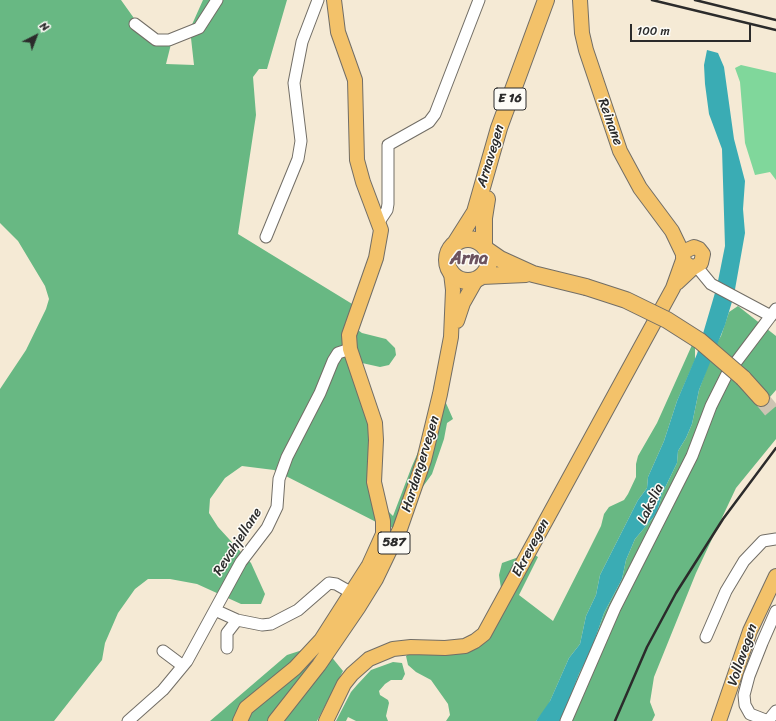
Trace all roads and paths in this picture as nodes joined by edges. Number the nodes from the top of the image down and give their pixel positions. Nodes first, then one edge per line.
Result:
1 (217, 0) edge
2 (318, 0) edge
3 (334, 0) edge
4 (479, 0) edge
5 (546, 0) edge
6 (553, 0) edge
7 (580, 0) edge
8 (135, 24) dead end
9 (379, 222) junction
10 (266, 237) dead end
11 (456, 242) junction
12 (485, 248) junction
13 (690, 259) junction
14 (451, 273) junction
15 (533, 274) junction
16 (479, 278) junction
17 (773, 313) edge
18 (451, 337) junction
19 (350, 350) junction
20 (762, 398) tunnel mouth
21 (776, 539) edge
22 (776, 576) edge
23 (352, 593) junction
24 (215, 610) junction
25 (776, 610) edge
26 (237, 620) junction
27 (706, 636) dead end
28 (227, 648) dead end
29 (163, 651) dead end
30 (183, 666) junction
31 (776, 711) edge
32 (128, 721) edge
33 (240, 721) edge
34 (275, 721) edge
35 (326, 721) edge
36 (566, 721) edge
37 (719, 721) edge
38 (768, 721) edge

1 - 8 street
2 - 10 street
3 - 9 main road
4 - 9 street
5 - 11 highway, Arnavegen / E 16
6 - 12 highway, Arnavegen / E 16
7 - 13 main road, Reinane
9 - 19 main road
11 - 12 highway
11 - 14 highway, E 16
12 - 15 highway
12 - 16 highway, E 16
13 - 17 street
13 - 35 main road, Ekrevegen
14 - 16 highway
14 - 18 main road, Hardangervegen / 587
15 - 16 highway
15 - 20 highway, bridge
16 - 18 main road, Hardangervegen / 587
17 - 36 street, Lakslia
18 - 34 main road, Hardangervegen / 587
19 - 23 main road
19 - 24 street, Revahjellane
21 - 27 street
22 - 37 main road
23 - 26 street
23 - 33 main road
24 - 26 street
24 - 30 street, Revahjellane
25 - 38 street, Vollavegen
26 - 28 street
29 - 30 street
30 - 32 street, Revahjellane
31 - 38 street, Vollavegen

